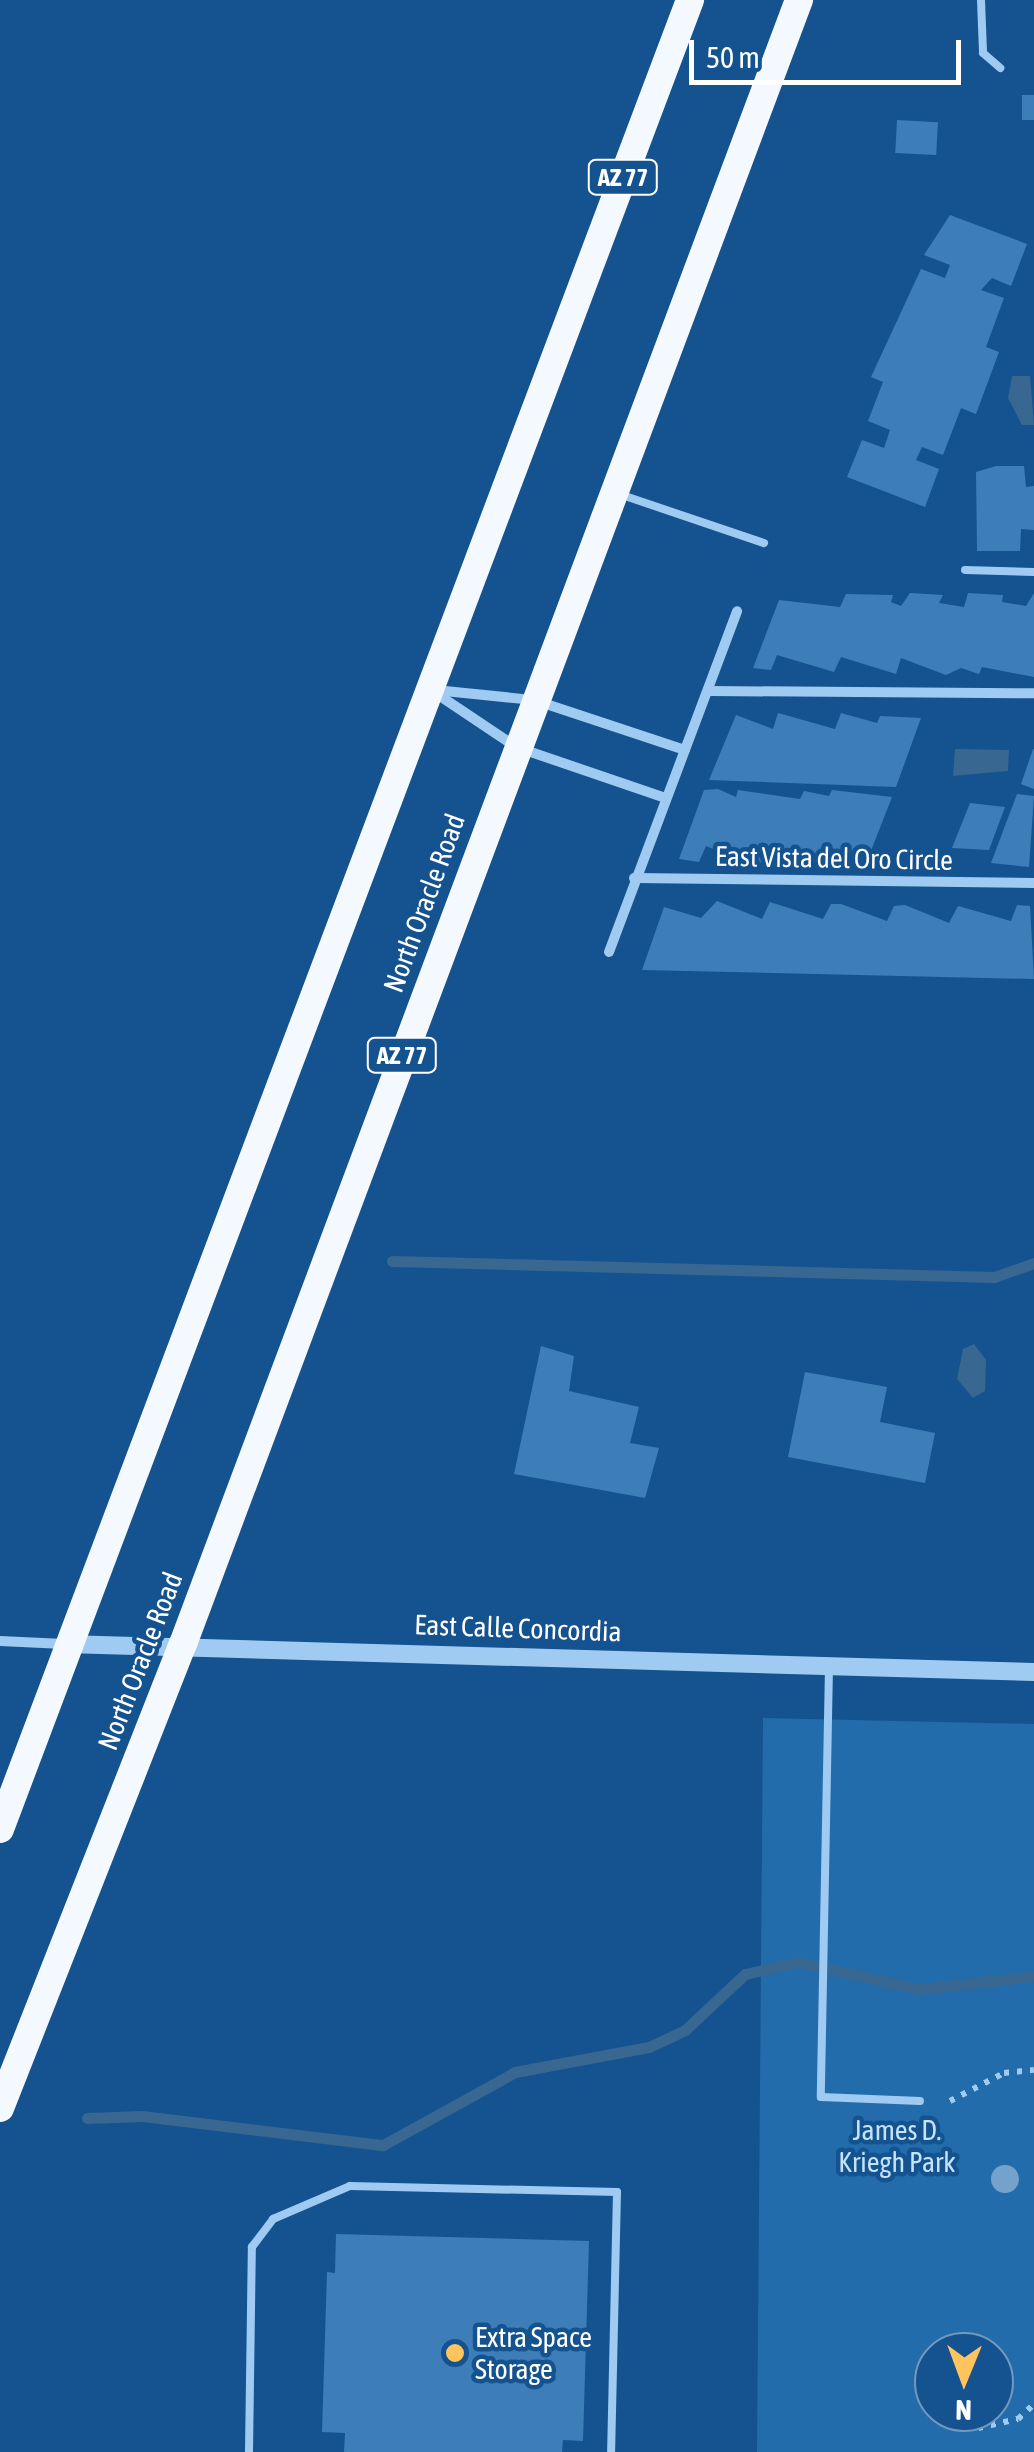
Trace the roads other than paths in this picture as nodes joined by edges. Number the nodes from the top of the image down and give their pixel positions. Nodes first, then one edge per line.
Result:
1 (690, 0) edge
2 (799, 0) edge
3 (981, 0) edge
4 (1000, 68) dead end
5 (612, 492) junction
6 (764, 543) dead end
7 (965, 570) dead end
8 (1034, 572) edge
9 (737, 611) dead end
10 (430, 689) junction
11 (710, 691) junction
12 (1034, 693) edge
13 (534, 700) junction
14 (516, 747) junction
15 (685, 750) junction
16 (666, 798) junction
17 (634, 878) junction
18 (1034, 883) edge
19 (608, 952) dead end
20 (0, 1641) edge
21 (65, 1644) junction
22 (183, 1644) junction
23 (829, 1667) junction
24 (1034, 1672) edge
25 (0, 1829) edge
26 (920, 2101) dead end
27 (0, 2108) edge
28 (249, 2452) edge
29 (611, 2452) edge

1 - 10 highway, AZ 77
2 - 5 highway, North Oracle Road / AZ 77
3 - 4 lane
5 - 6 lane
5 - 13 highway, North Oracle Road / AZ 77
7 - 8 lane
9 - 11 street
10 - 13 street
10 - 14 street
10 - 21 highway, AZ 77
11 - 12 street
11 - 15 street
13 - 14 highway, North Oracle Road / AZ 77
13 - 15 street
14 - 16 street
14 - 22 highway, North Oracle Road / AZ 77
15 - 16 street
16 - 17 street
17 - 18 street, East Vista del Oro Circle
17 - 19 street
20 - 21 street, East Calle Concordia
21 - 22 street, East Calle Concordia
21 - 25 highway, AZ 77
22 - 23 street, East Calle Concordia
22 - 27 highway, North Oracle Road / AZ 77
23 - 24 street, East Calle Concordia
23 - 26 lane
28 - 29 lane

